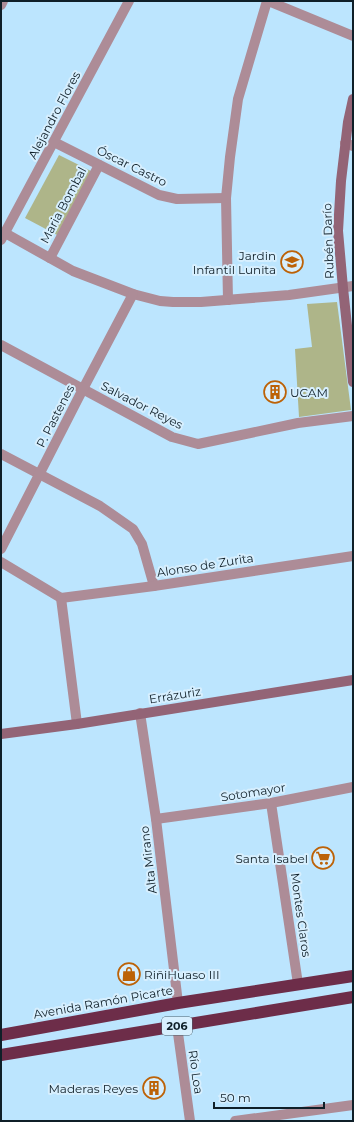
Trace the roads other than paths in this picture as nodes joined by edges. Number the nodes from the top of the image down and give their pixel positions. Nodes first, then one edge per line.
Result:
1 (3, 1) edge
2 (129, 1) edge
3 (268, 1) edge
4 (1, 4) edge
5 (353, 36) edge
6 (353, 99) edge
7 (54, 142) junction
8 (349, 144) edge
9 (100, 165) junction
10 (226, 198) junction
11 (3, 237) edge
12 (50, 258) junction
13 (353, 286) edge
14 (343, 288) junction
15 (133, 294) junction
16 (228, 300) junction
17 (1, 345) edge
18 (353, 382) edge
19 (82, 389) junction
20 (353, 416) edge
21 (1, 454) edge
22 (40, 475) junction
23 (1, 549) edge
24 (353, 556) edge
25 (1, 562) edge
26 (154, 586) junction
27 (61, 598) junction
28 (353, 680) edge
29 (140, 714) junction
30 (77, 724) junction
31 (1, 734) edge
32 (353, 787) edge
33 (272, 803) junction
34 (156, 819) junction
35 (353, 976) edge
36 (298, 984) junction
37 (353, 997) edge
38 (178, 1003) junction
39 (177, 1026) junction
40 (1, 1034) edge
41 (1, 1055) edge
42 (353, 1105) edge
43 (190, 1121) edge
44 (235, 1121) edge

1 - 4 street
2 - 7 street, Alejandro Flores
3 - 5 street
3 - 10 street
6 - 8 street, Rubén Darío
7 - 9 street, Óscar Castro
7 - 11 street, Alejandro Flores
8 - 14 street, Rubén Darío
9 - 10 street, Óscar Castro
9 - 12 street, Maria Bombal
10 - 16 street
11 - 12 street
12 - 15 street
13 - 14 street
14 - 16 street
14 - 18 street, Rubén Darío
15 - 16 street
15 - 19 street, P. Pastenes
17 - 19 street, Salvador Reyes
19 - 20 street, Salvador Reyes
19 - 22 street, P. Pastenes
21 - 22 street
22 - 23 street, P. Pastenes
22 - 26 street
24 - 26 street, Alonso de Zurita
25 - 27 street
26 - 27 street, Alonso de Zurita
27 - 30 street
28 - 29 street, Errázuriz
29 - 30 street, Errázuriz
29 - 34 street, Alta Mirano
30 - 31 street, Errázuriz
32 - 33 street, Sotomayor
33 - 34 street, Sotomayor
33 - 36 street, Montes Claros
34 - 38 street, Alta Mirano
35 - 36 highway, Avenida Ramón Picarte / 206
36 - 38 highway, Avenida Ramón Picarte / 206
37 - 39 highway, 206
38 - 40 highway, Avenida Ramón Picarte / 206
39 - 41 highway, 206
39 - 43 street, Río Loa
42 - 44 street

